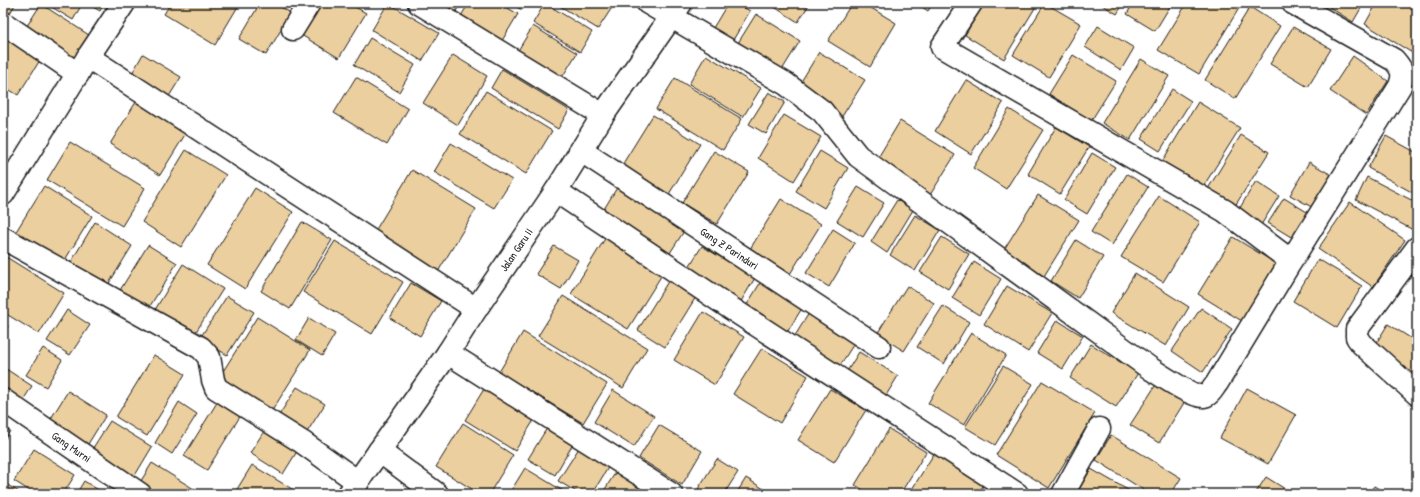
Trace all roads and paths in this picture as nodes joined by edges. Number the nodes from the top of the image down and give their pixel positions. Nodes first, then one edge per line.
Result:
1 (124, 3) edge
2 (309, 3) edge
3 (419, 3) edge
4 (648, 3) edge
5 (971, 3) edge
6 (1292, 3) edge
7 (676, 10) edge
8 (3, 23) edge
9 (293, 29) dead end
10 (83, 66) junction
11 (603, 115) junction
12 (580, 150) junction
13 (556, 192) junction
14 (3, 194) edge
15 (3, 238) edge
16 (1417, 248) edge
17 (1291, 261) junction
18 (476, 309) junction
19 (879, 347) dead end
20 (448, 353) junction
21 (1417, 394) edge
22 (3, 400) edge
23 (1099, 429) dead end
24 (380, 451) junction
25 (354, 488) edge
26 (140, 494) edge
27 (437, 494) edge
28 (672, 494) edge
29 (1017, 494) edge
30 (1063, 494) edge

1 - 10 street
2 - 9 street
3 - 11 street
4 - 7 street
5 - 17 street
6 - 17 street
7 - 11 street, Jalan Garu II
7 - 17 street
8 - 10 street
10 - 14 street
10 - 18 street
11 - 12 street, Jalan Garu II
12 - 13 street, Jalan Garu II
12 - 19 street, Gang Z Parinduri
13 - 18 street, Jalan Garu II
13 - 29 street
15 - 25 street
16 - 21 street
18 - 20 street, Jalan Garu II
20 - 24 street, Jalan Garu II
20 - 28 street
22 - 26 street, Gang Murni
23 - 30 street
24 - 25 street, Jalan Garu II
24 - 27 street

